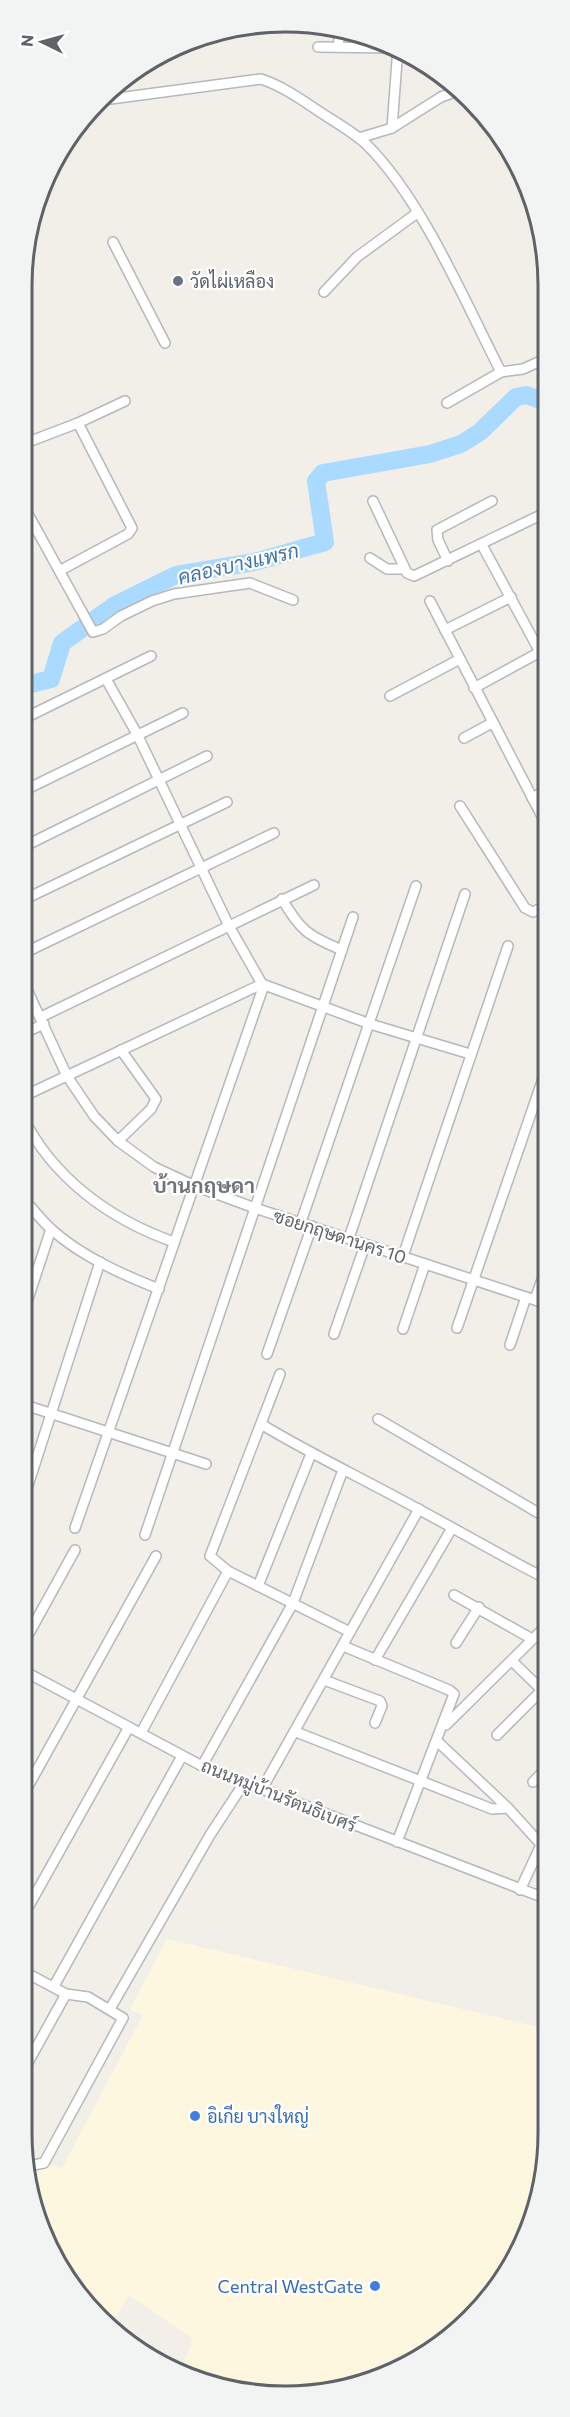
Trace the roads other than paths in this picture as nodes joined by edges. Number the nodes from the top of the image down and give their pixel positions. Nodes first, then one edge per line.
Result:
1 (339, 37) edge
2 (318, 47) dead end
3 (338, 47) junction
4 (371, 47) edge
5 (397, 58) edge
6 (450, 92) edge
7 (113, 99) edge
8 (393, 128) junction
9 (359, 138) junction
10 (417, 213) junction
11 (113, 242) dead end
12 (324, 291) dead end
13 (165, 343) dead end
14 (538, 362) edge
15 (501, 372) junction
16 (125, 401) dead end
17 (447, 403) dead end
18 (78, 423) junction
19 (32, 441) edge
20 (373, 501) dead end
21 (492, 501) dead end
22 (538, 517) edge
23 (32, 520) edge
24 (482, 545) junction
25 (370, 558) dead end
26 (448, 561) junction
27 (405, 569) junction
28 (61, 570) junction
29 (511, 597) junction
30 (293, 600) dead end
31 (430, 602) dead end
32 (445, 630) junction
33 (538, 648) edge
34 (538, 653) edge
35 (151, 656) dead end
36 (460, 659) junction
37 (106, 679) junction
38 (474, 688) junction
39 (390, 696) dead end
40 (183, 713) dead end
41 (32, 715) edge
42 (492, 723) junction
43 (137, 734) junction
44 (464, 738) dead end
45 (207, 756) dead end
46 (159, 780) junction
47 (32, 786) edge
48 (538, 795) edge
49 (532, 798) junction
50 (227, 802) dead end
51 (460, 806) dead end
52 (538, 809) edge
53 (180, 824) junction
54 (274, 832) dead end
55 (32, 843) edge
56 (201, 867) junction
57 (314, 885) dead end
58 (416, 886) dead end
59 (465, 894) dead end
60 (32, 895) edge
61 (282, 899) junction
62 (538, 910) edge
63 (353, 917) dead end
64 (229, 926) junction
65 (508, 946) dead end
66 (32, 949) edge
67 (342, 950) junction
68 (263, 984) junction
69 (32, 999) edge
70 (323, 1008) junction
71 (43, 1020) junction
72 (370, 1024) junction
73 (32, 1027) edge
74 (416, 1037) junction
75 (121, 1050) junction
76 (470, 1054) junction
77 (67, 1076) junction
78 (32, 1092) edge
79 (538, 1093) edge
80 (32, 1130) edge
81 (118, 1141) junction
82 (195, 1186) junction
83 (32, 1208) edge
84 (255, 1208) junction
85 (301, 1222) junction
86 (312, 1226) junction
87 (51, 1229) junction
88 (349, 1238) junction
89 (174, 1242) junction
90 (365, 1245) junction
91 (403, 1256) junction
92 (100, 1262) junction
93 (425, 1264) junction
94 (472, 1280) junction
95 (538, 1284) edge
96 (32, 1287) edge
97 (159, 1289) junction
98 (531, 1298) junction
99 (538, 1301) edge
100 (457, 1328) dead end
101 (403, 1329) dead end
102 (334, 1334) dead end
103 (510, 1345) dead end
104 (267, 1354) dead end
105 (280, 1374) dead end
106 (32, 1407) edge
107 (51, 1414) junction
108 (378, 1419) dead end
109 (261, 1424) junction
110 (110, 1431) junction
111 (172, 1454) junction
112 (310, 1454) junction
113 (206, 1464) dead end
114 (343, 1470) junction
115 (32, 1472) edge
116 (419, 1509) junction
117 (538, 1513) edge
118 (75, 1528) dead end
119 (452, 1528) junction
120 (145, 1534) dead end
121 (75, 1550) dead end
122 (156, 1556) dead end
123 (228, 1571) junction
124 (538, 1574) edge
125 (258, 1586) junction
126 (454, 1595) dead end
127 (293, 1603) junction
128 (479, 1607) junction
129 (32, 1628) edge
130 (350, 1632) junction
131 (538, 1633) edge
132 (532, 1639) junction
133 (456, 1643) dead end
134 (343, 1646) junction
135 (375, 1660) junction
136 (512, 1661) junction
137 (32, 1676) edge
138 (324, 1680) junction
139 (538, 1687) edge
140 (78, 1698) junction
141 (538, 1698) edge
142 (375, 1723) dead end
143 (129, 1727) junction
144 (442, 1729) junction
145 (296, 1732) junction
146 (141, 1733) junction
147 (497, 1735) dead end
148 (437, 1741) junction
149 (182, 1756) junction
150 (202, 1766) junction
151 (538, 1777) edge
152 (421, 1779) junction
153 (32, 1780) edge
154 (533, 1782) dead end
155 (244, 1783) junction
156 (262, 1789) junction
157 (508, 1808) junction
158 (538, 1841) edge
159 (397, 1842) junction
160 (538, 1858) edge
161 (520, 1890) junction
162 (538, 1896) edge
163 (32, 1900) edge
164 (32, 1975) edge
165 (54, 1986) junction
166 (66, 1994) junction
167 (110, 2009) junction
168 (32, 2055) edge
169 (34, 2165) edge

1 - 3 street
2 - 3 street
3 - 4 street
5 - 8 street
6 - 8 street
7 - 9 street
8 - 9 street
9 - 10 street
10 - 12 street
10 - 15 street
11 - 13 street
14 - 15 street
15 - 17 street
16 - 18 street
18 - 19 street
18 - 28 street
20 - 27 street
21 - 26 street
22 - 24 street
23 - 28 street
24 - 26 street
24 - 29 street
25 - 27 street
26 - 27 street
28 - 30 street
29 - 32 street
29 - 33 street
31 - 32 street
32 - 36 street
34 - 38 street
35 - 37 street
36 - 38 street
36 - 39 street
37 - 41 street
37 - 43 street
38 - 42 street
40 - 43 street
42 - 44 street
42 - 49 street
43 - 46 street
43 - 47 street
45 - 46 street
46 - 53 street
46 - 55 street
48 - 49 street
49 - 52 street
50 - 53 street
51 - 62 street
53 - 56 street
53 - 60 street
54 - 56 street
56 - 64 street
56 - 66 street
57 - 61 street
58 - 72 street
59 - 74 street
61 - 64 street
61 - 67 street
63 - 67 street
64 - 68 street
64 - 71 street
65 - 76 street
67 - 70 street
68 - 70 street
68 - 75 street
68 - 82 street
69 - 71 street, ซอยกฤษดานคร 10
70 - 72 street
70 - 84 street
71 - 73 street
71 - 77 street, ซอยกฤษดานคร 10
72 - 74 street
72 - 85 street
74 - 76 street
74 - 88 street
75 - 77 street
75 - 81 street
76 - 91 street
77 - 78 street
77 - 81 street, ซอยกฤษดานคร 10
79 - 94 street
80 - 89 street
81 - 82 street, ซอยกฤษดานคร 10
82 - 84 street, ซอยกฤษดานคร 10
82 - 89 street
83 - 87 street
84 - 85 street, ซอยกฤษดานคร 10
84 - 111 street
85 - 86 street, ซอยกฤษดานคร 10
86 - 88 street, ซอยกฤษดานคร 10
86 - 104 street
87 - 92 street
87 - 96 street
88 - 90 street, ซอยกฤษดานคร 10
89 - 97 street
90 - 91 street, ซอยกฤษดานคร 10
90 - 102 street
91 - 93 street, ซอยกฤษดานคร 10
92 - 97 street
92 - 107 street
93 - 94 street, ซอยกฤษดานคร 10
93 - 101 street
94 - 98 street, ซอยกฤษดานคร 10
94 - 100 street
95 - 98 street
97 - 110 street
98 - 99 street, ซอยกฤษดานคร 10
98 - 103 street
105 - 109 street
106 - 107 street
107 - 110 street
107 - 115 street
108 - 117 street
109 - 112 street
109 - 123 street
110 - 111 street
110 - 118 street
111 - 113 street
111 - 120 street
112 - 114 street
112 - 125 street
114 - 116 street
114 - 127 street
116 - 119 street
116 - 130 street
119 - 124 street
119 - 135 street
121 - 129 street
122 - 140 street
123 - 125 street
123 - 146 street
125 - 127 street
126 - 128 street
127 - 130 street
127 - 150 street
128 - 132 street
128 - 133 street
130 - 134 street
131 - 132 street
132 - 136 street
134 - 135 street
134 - 138 street
135 - 144 street
136 - 139 street
136 - 144 street
137 - 140 street, ถนนหมู่บ้านรัตนธิเบศร์
138 - 142 street
138 - 145 street
140 - 143 street, ถนนหมู่บ้านรัตนธิเบศร์
140 - 153 street
141 - 147 street
143 - 146 street, ถนนหมู่บ้านรัตนธิเบศร์
143 - 163 street
144 - 148 street
145 - 152 street
145 - 156 street
146 - 149 street, ถนนหมู่บ้านรัตนธิเบศร์
148 - 152 street
148 - 157 street
149 - 150 street, ถนนหมู่บ้านรัตนธิเบศร์
149 - 165 street
150 - 155 street, ถนนหมู่บ้านรัตนธิเบศร์
151 - 154 street
152 - 157 street
152 - 159 street
155 - 156 street, ถนนหมู่บ้านรัตนธิเบศร์
155 - 167 street
156 - 159 street, ถนนหมู่บ้านรัตนธิเบศร์
157 - 158 street
159 - 161 street, ถนนหมู่บ้านรัตนธิเบศร์
160 - 161 street
161 - 162 street, ถนนหมู่บ้านรัตนธิเบศร์
164 - 165 street
165 - 166 street
166 - 167 street
166 - 168 street
167 - 169 street

